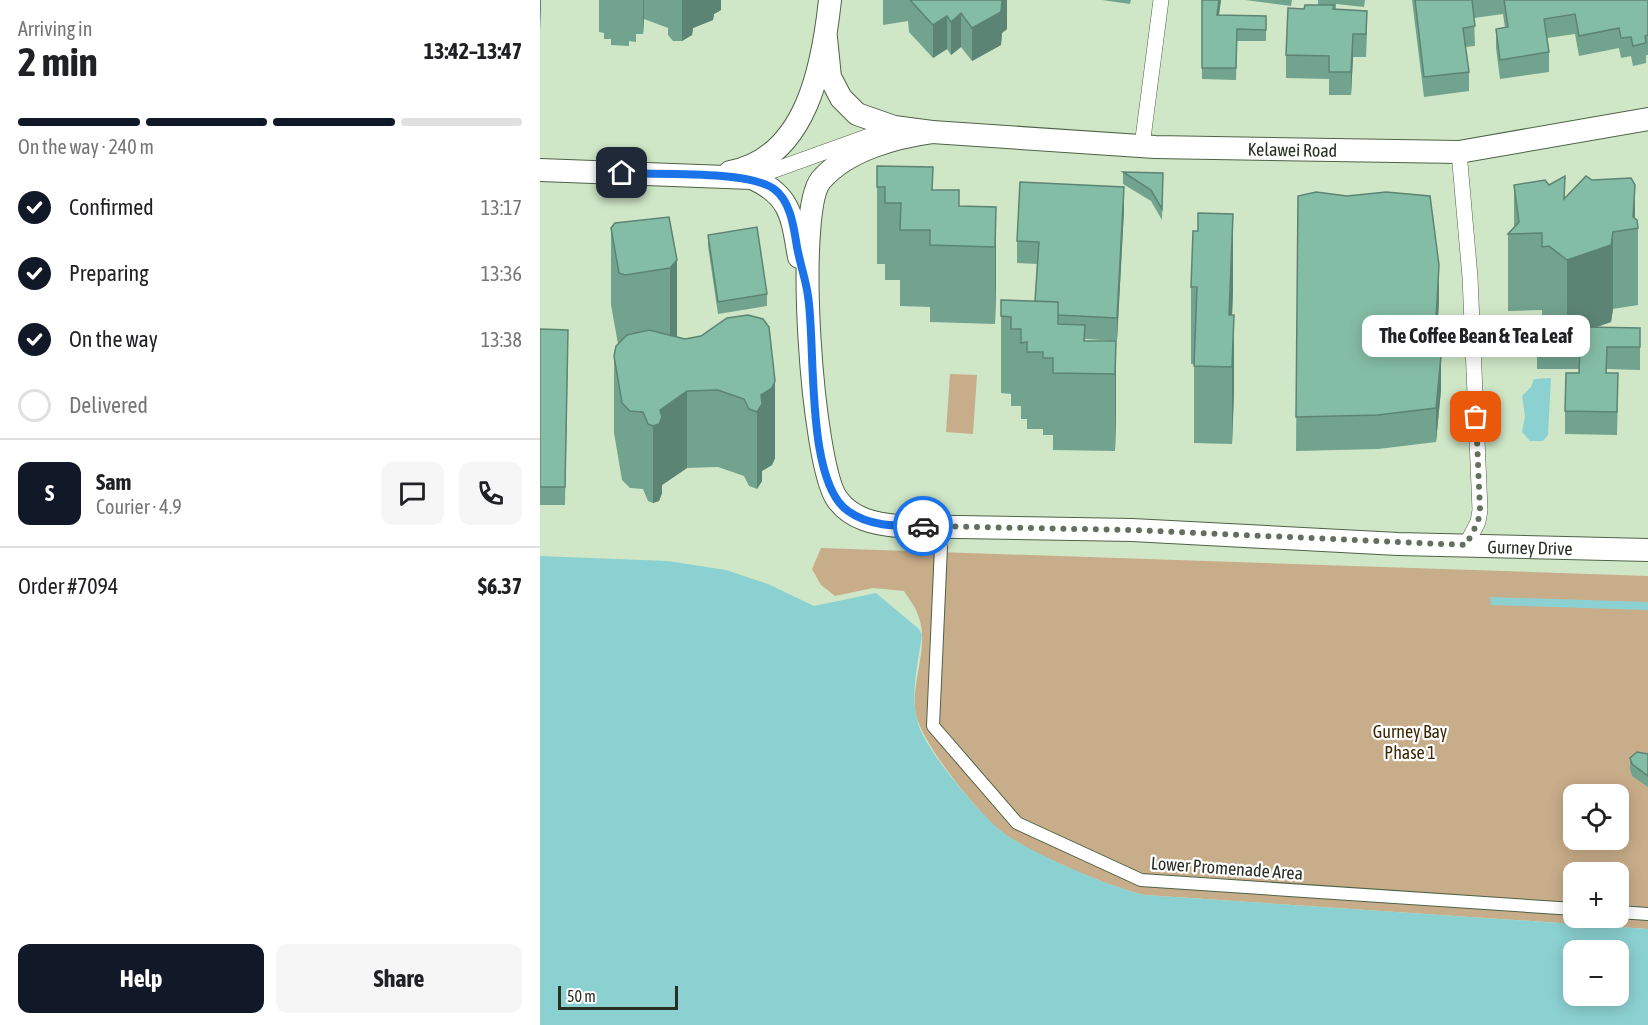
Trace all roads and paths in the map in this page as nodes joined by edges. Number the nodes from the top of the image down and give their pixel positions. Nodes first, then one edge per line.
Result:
1 (830, 0) edge
2 (1161, 0) edge
3 (826, 38) junction
4 (1648, 119) edge
5 (894, 127) junction
6 (932, 132) junction
7 (1142, 146) junction
8 (1459, 152) junction
9 (540, 170) edge
10 (708, 177) junction
11 (752, 178) junction
12 (809, 297) junction
13 (1466, 545) junction
14 (941, 547) dead end
15 (1648, 550) edge
16 (1563, 908) edge
17 (1629, 913) edge
18 (1648, 914) edge

1 - 3 main road
2 - 7 street
3 - 5 main road, Kelawei Road
3 - 10 main road
4 - 8 main road, Kelawei Road
5 - 6 main road, Kelawei Road
5 - 11 street
6 - 7 main road, Kelawei Road
6 - 12 main road, Kelawei Road
7 - 8 main road, Kelawei Road
8 - 13 street
9 - 10 main road
10 - 11 main road
11 - 12 main road
12 - 13 main road, Gurney Drive
13 - 15 main road, Gurney Drive
14 - 16 street, Lower Promenade Area
17 - 18 street

